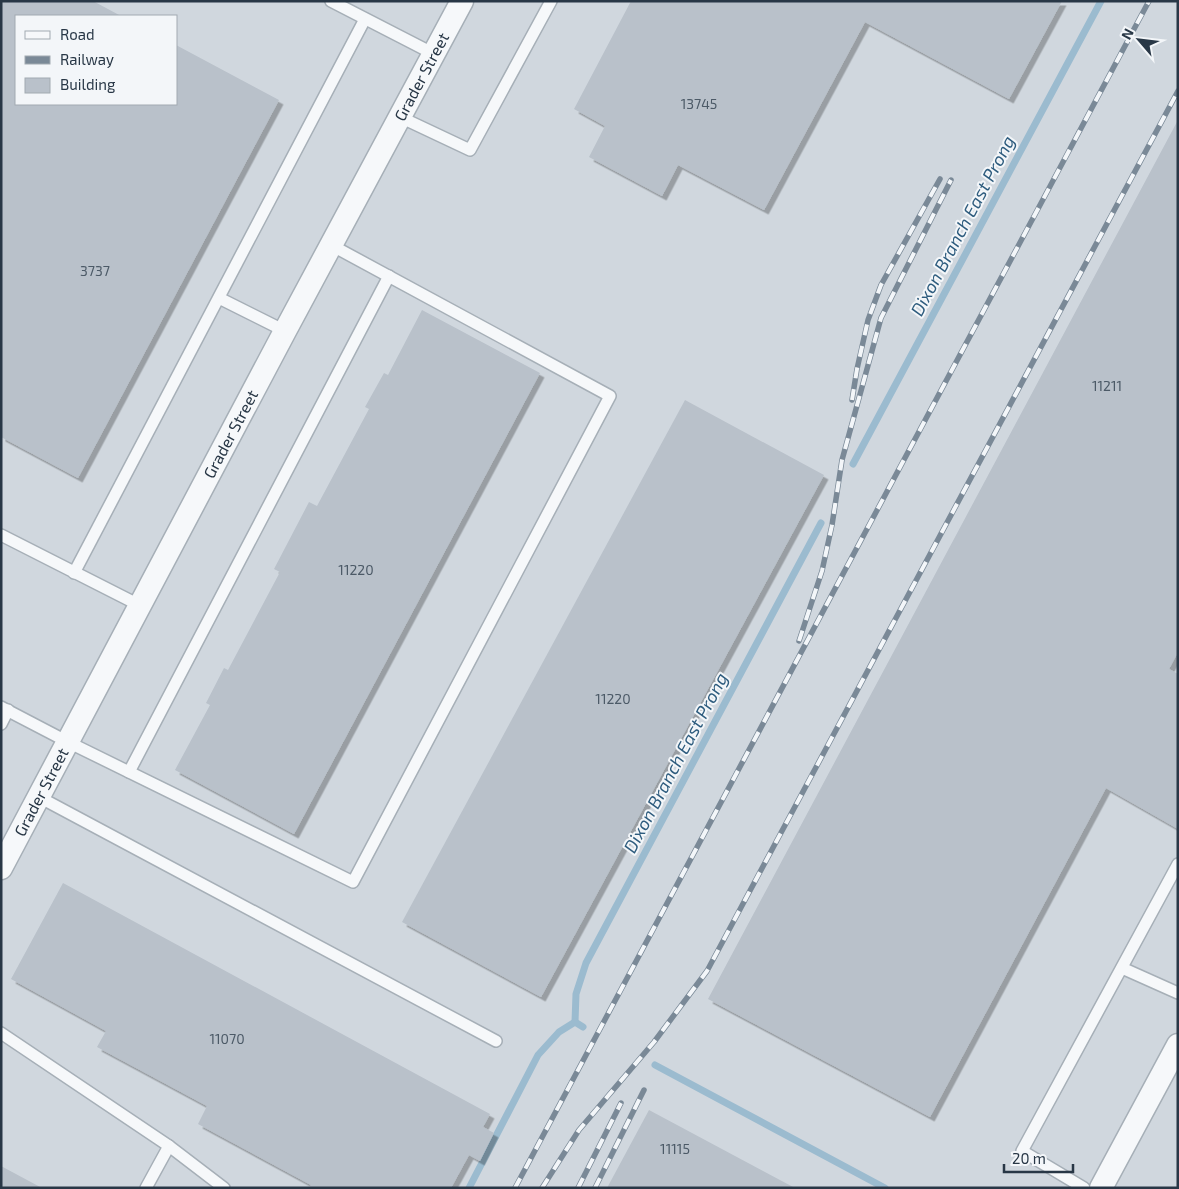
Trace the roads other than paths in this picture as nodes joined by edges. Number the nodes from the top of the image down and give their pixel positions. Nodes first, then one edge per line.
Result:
1 (331, 1) edge
2 (462, 1) edge
3 (551, 1) edge
4 (365, 19) junction
5 (434, 54) junction
6 (400, 117) junction
7 (331, 245) junction
8 (389, 276) junction
9 (219, 298) junction
10 (285, 331) junction
11 (1, 534) edge
12 (74, 573) junction
13 (139, 605) junction
14 (5, 709) edge
15 (1, 724) edge
16 (68, 742) junction
17 (129, 772) junction
18 (39, 797) junction
19 (1178, 864) edge
20 (1, 868) edge
21 (1122, 968) junction
22 (1178, 993) edge
23 (1, 1033) edge
24 (496, 1040) dead end
25 (1178, 1045) edge
26 (168, 1146) junction
27 (146, 1188) edge
28 (224, 1188) edge
29 (1084, 1188) edge
30 (1101, 1188) edge

1 - 4 lane
2 - 5 street, Grader Street
3 - 6 lane
4 - 5 lane
4 - 9 lane
5 - 6 street, Grader Street
6 - 7 street, Grader Street
7 - 8 lane
7 - 10 street, Grader Street
8 - 17 lane
8 - 17 lane
9 - 10 lane
9 - 12 lane
10 - 13 street, Grader Street
11 - 12 lane
12 - 13 lane
13 - 16 street, Grader Street
14 - 15 lane
14 - 16 lane
16 - 17 lane
16 - 18 street, Grader Street
18 - 20 street, Grader Street
18 - 24 lane
19 - 21 lane
21 - 22 lane
21 - 29 lane
23 - 26 lane
25 - 30 street
26 - 27 lane
26 - 28 lane

